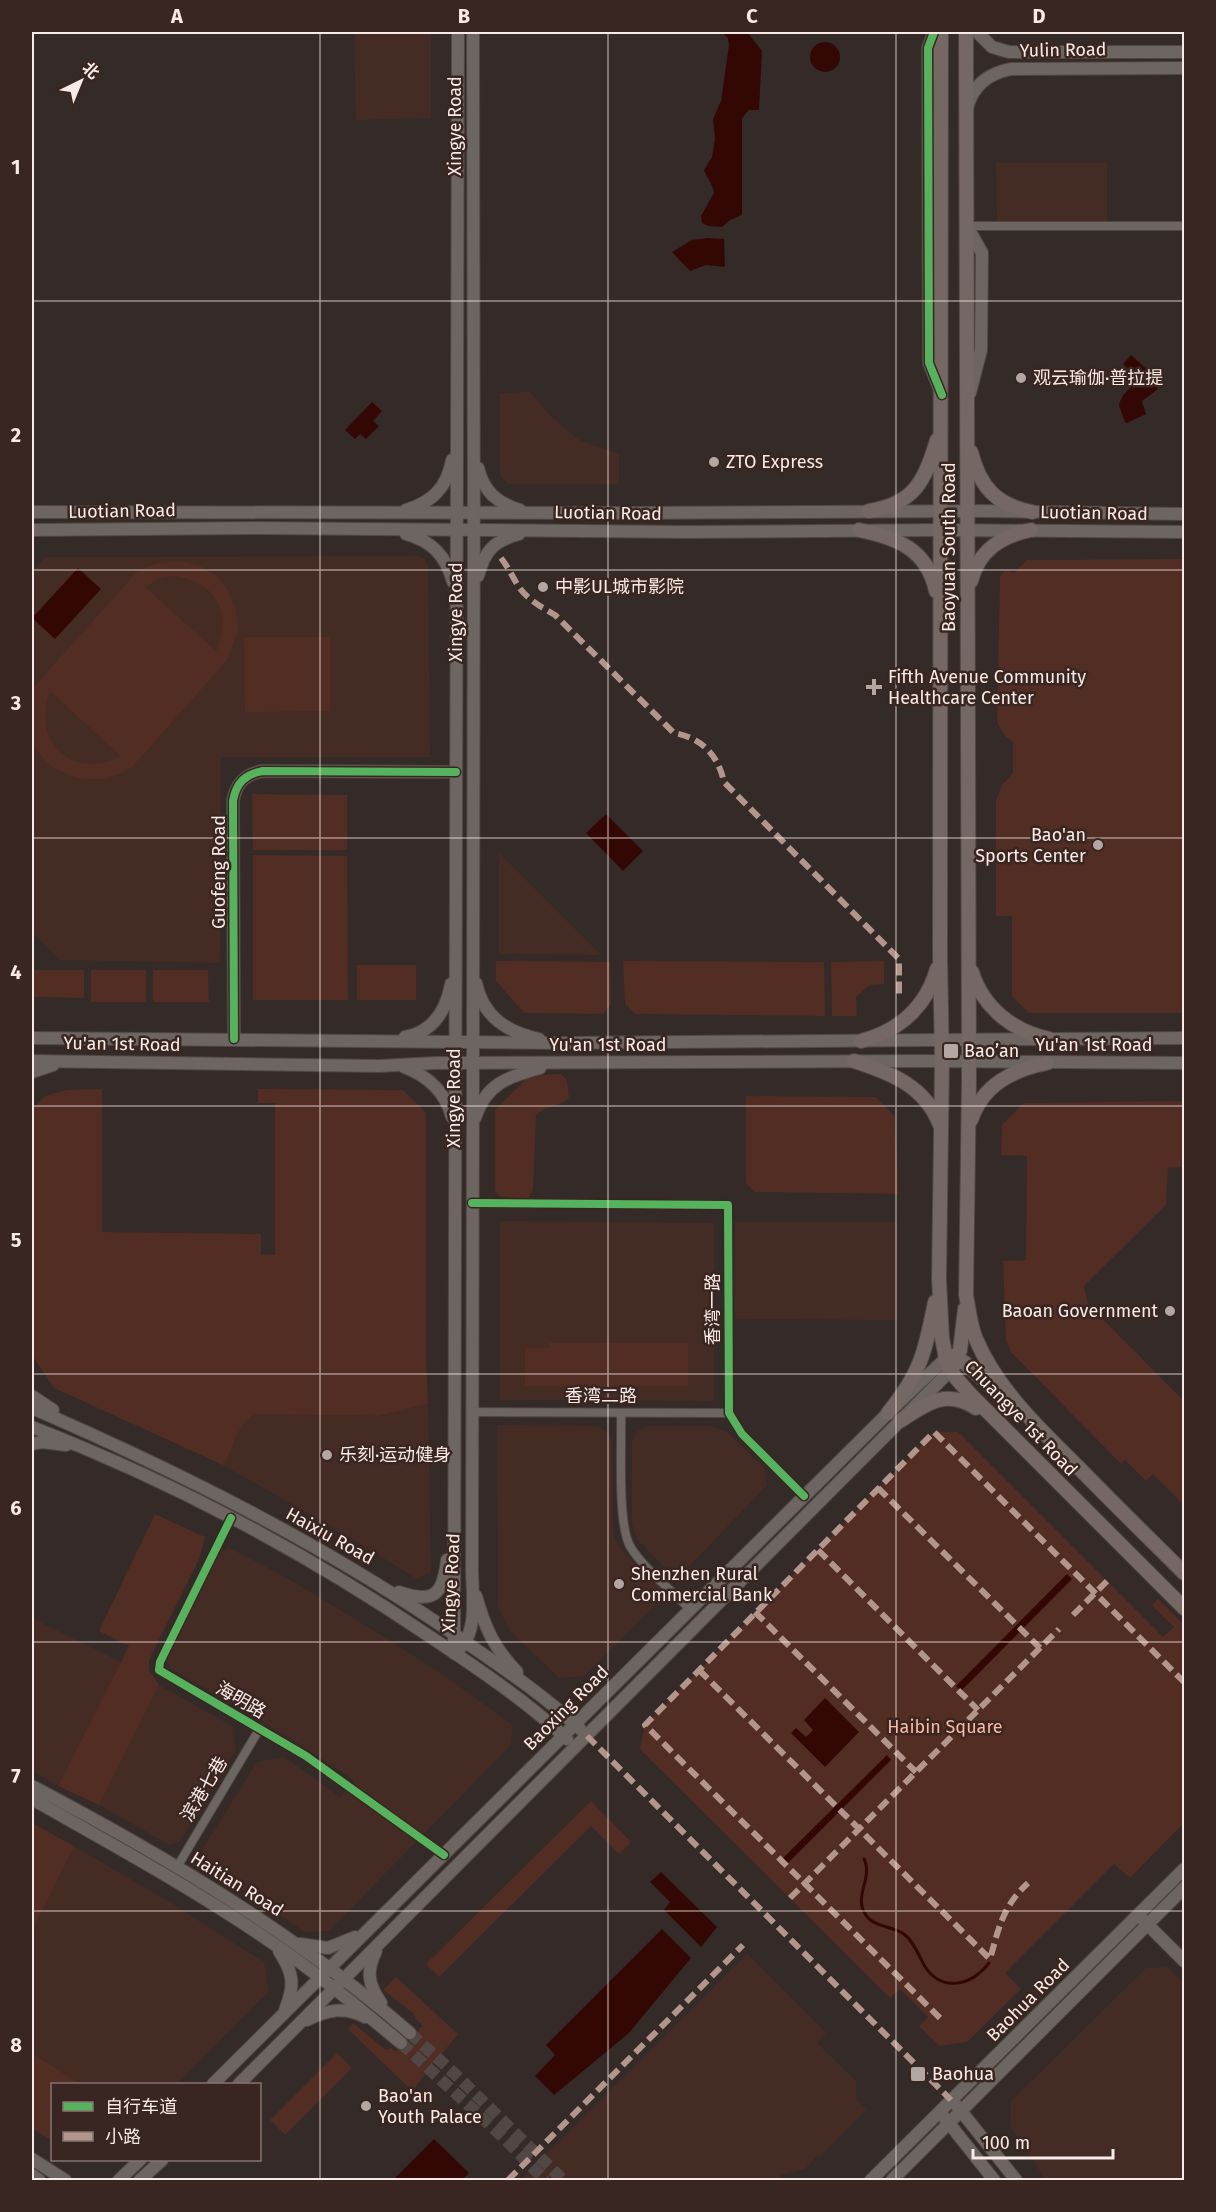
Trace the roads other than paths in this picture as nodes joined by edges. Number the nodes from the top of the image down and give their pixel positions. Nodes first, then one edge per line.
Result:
1 (458, 32) edge
2 (473, 32) edge
3 (934, 32) edge
4 (941, 32) edge
5 (966, 32) edge
6 (977, 32) edge
7 (1185, 52) edge
8 (1026, 53) junction
9 (1025, 68) junction
10 (1185, 68) edge
11 (967, 115) junction
12 (967, 226) junction
13 (1185, 226) edge
14 (942, 395) junction
15 (941, 424) junction
16 (967, 435) junction
17 (458, 439) junction
18 (474, 442) junction
19 (32, 502) edge
20 (869, 511) junction
21 (940, 511) junction
22 (967, 511) junction
23 (32, 512) edge
24 (65, 512) junction
25 (1032, 512) junction
26 (390, 513) junction
27 (457, 513) junction
28 (474, 513) junction
29 (539, 513) junction
30 (1185, 514) edge
31 (390, 529) junction
32 (32, 530) edge
33 (59, 530) junction
34 (458, 530) junction
35 (474, 530) junction
36 (539, 530) junction
37 (859, 530) junction
38 (940, 530) junction
39 (967, 530) junction
40 (1030, 530) junction
41 (1185, 532) edge
42 (32, 539) edge
43 (968, 594) junction
44 (474, 598) junction
45 (458, 599) junction
46 (939, 606) junction
47 (456, 772) junction
48 (473, 952) junction
49 (456, 953) junction
50 (940, 955) junction
51 (968, 955) junction
52 (32, 1029) edge
53 (32, 1038) edge
54 (63, 1038) junction
55 (1185, 1038) edge
56 (1050, 1039) junction
57 (234, 1040) junction
58 (942, 1040) junction
59 (969, 1040) junction
60 (380, 1041) junction
61 (455, 1041) junction
62 (861, 1041) junction
63 (472, 1042) junction
64 (559, 1043) junction
65 (32, 1061) edge
66 (66, 1061) junction
67 (854, 1061) junction
68 (942, 1061) junction
69 (969, 1062) junction
70 (455, 1063) junction
71 (1047, 1063) junction
72 (1185, 1063) edge
73 (472, 1064) junction
74 (556, 1064) junction
75 (379, 1066) junction
76 (32, 1072) edge
77 (472, 1128) junction
78 (968, 1128) junction
79 (455, 1130) junction
80 (941, 1131) junction
81 (472, 1203) junction
82 (939, 1279) junction
83 (966, 1295) junction
84 (951, 1363) junction
85 (32, 1396) edge
86 (32, 1408) edge
87 (472, 1412) junction
88 (621, 1413) junction
89 (729, 1413) junction
90 (888, 1413) junction
91 (996, 1420) junction
92 (900, 1421) junction
93 (32, 1427) edge
94 (90, 1433) junction
95 (1045, 1434) junction
96 (32, 1444) edge
97 (90, 1450) junction
98 (804, 1496) junction
99 (231, 1518) junction
100 (453, 1532) junction
101 (1185, 1573) edge
102 (472, 1580) junction
103 (378, 1584) junction
104 (1185, 1608) edge
105 (690, 1609) junction
106 (454, 1634) junction
107 (466, 1642) junction
108 (454, 1653) junction
109 (534, 1691) junction
110 (575, 1724) junction
111 (260, 1728) junction
112 (563, 1736) junction
113 (587, 1736) junction
114 (576, 1747) junction
115 (32, 1784) edge
116 (32, 1799) edge
117 (32, 1804) edge
118 (54, 1812) junction
119 (444, 1855) junction
120 (177, 1867) junction
121 (1185, 1869) edge
122 (1185, 1888) edge
123 (1138, 1915) junction
124 (1149, 1925) junction
125 (367, 1931) junction
126 (381, 1942) junction
127 (273, 1943) junction
128 (296, 1943) junction
129 (1185, 1961) edge
130 (330, 1968) junction
131 (320, 1978) junction
132 (344, 1978) junction
133 (334, 1989) junction
134 (386, 2012) junction
135 (283, 2015) junction
136 (377, 2023) junction
137 (296, 2026) junction
138 (410, 2032) tunnel mouth
139 (1014, 2039) junction
140 (401, 2043) tunnel mouth
141 (1025, 2050) junction
142 (215, 2083) edge
143 (241, 2083) edge
144 (951, 2100) junction
145 (939, 2112) junction
146 (962, 2112) junction
147 (950, 2123) junction
148 (32, 2159) edge
149 (139, 2161) edge
150 (161, 2161) edge
151 (32, 2175) edge
152 (39, 2181) edge
153 (65, 2181) edge
154 (119, 2181) edge
155 (140, 2181) edge
156 (871, 2181) edge
157 (892, 2181) edge
158 (994, 2181) edge
159 (1016, 2181) edge

1 - 17 main road, Xingye Road
2 - 18 main road, Xingye Road
3 - 14 main road
4 - 14 main road, Baoyuan South Road
5 - 11 main road, Baoyuan South Road
6 - 8 main road, Yulin Road
7 - 8 main road, Yulin Road
8 - 9 main road
9 - 10 main road, Yulin Road
9 - 11 main road, Yulin Road
11 - 12 main road, Baoyuan South Road
12 - 13 street
12 - 16 main road, Baoyuan South Road
14 - 15 main road, Baoyuan South Road
15 - 20 main road
15 - 21 main road, Baoyuan South Road
16 - 22 main road, Baoyuan South Road
16 - 25 main road
17 - 26 main road
17 - 27 main road, Xingye Road
18 - 28 main road, Xingye Road
18 - 29 main road
19 - 24 main road
20 - 21 main road, Luotian Road
20 - 29 main road, Luotian Road
21 - 22 main road, Luotian Road
21 - 38 main road, Baoyuan South Road
22 - 25 main road, Luotian Road
22 - 39 main road, Baoyuan South Road
23 - 24 main road, Luotian Road
24 - 26 main road, Luotian Road
25 - 30 main road, Luotian Road
26 - 27 main road, Luotian Road
27 - 28 main road, Luotian Road
27 - 34 main road, Xingye Road
28 - 29 main road, Luotian Road
28 - 35 main road, Xingye Road
31 - 33 main road, Luotian Road
31 - 34 main road, Luotian Road
31 - 45 main road
32 - 33 main road, Luotian Road
33 - 42 main road
34 - 35 main road, Luotian Road
34 - 45 main road, Xingye Road
35 - 36 main road, Luotian Road
35 - 44 main road, Xingye Road
36 - 37 main road, Luotian Road
36 - 44 main road
37 - 38 main road, Luotian Road
37 - 46 main road
38 - 39 main road, Luotian Road
38 - 46 main road, Baoyuan South Road
39 - 40 main road, Luotian Road
39 - 43 main road, Baoyuan South Road
40 - 41 main road, Luotian Road
40 - 43 main road
43 - 51 main road, Baoyuan South Road
44 - 48 main road, Xingye Road
45 - 47 main road, Xingye Road
46 - 50 main road, Baoyuan South Road
47 - 49 main road, Xingye Road
47 - 57 main road, Guofeng Road
48 - 63 main road, Xingye Road
48 - 64 main road
49 - 60 main road
49 - 61 main road, Xingye Road
50 - 58 main road, Baoyuan South Road
50 - 62 main road
51 - 56 main road
51 - 59 main road, Baoyuan South Road
52 - 54 main road
53 - 54 main road, Yu'an 1st Road
54 - 57 main road, Yu'an 1st Road
55 - 56 main road, Yu'an 1st Road
56 - 59 main road, Yu'an 1st Road
57 - 60 main road, Yu'an 1st Road
58 - 59 main road, Yu'an 1st Road
58 - 62 main road, Yu'an 1st Road
58 - 68 main road, Baoyuan South Road
59 - 69 main road, Baoyuan South Road
60 - 61 main road, Yu'an 1st Road
61 - 63 main road, Yu'an 1st Road
61 - 70 main road, Xingye Road
62 - 64 main road, Yu'an 1st Road
63 - 64 main road, Yu'an 1st Road
63 - 73 main road, Xingye Road
65 - 66 main road, Yu'an 1st Road
66 - 75 main road, Yu'an 1st Road
66 - 76 main road
67 - 68 main road, Yu'an 1st Road
67 - 74 main road, Yu'an 1st Road
67 - 80 main road
68 - 69 main road, Yu'an 1st Road
68 - 80 main road, Chuangye 1st Road
69 - 71 main road, Yu'an 1st Road
69 - 78 main road, Chuangye 1st Road
70 - 73 main road, Yu'an 1st Road
70 - 75 main road, Yu'an 1st Road
70 - 79 main road, Xingye Road
71 - 72 main road, Yu'an 1st Road
71 - 78 main road
73 - 74 main road, Yu'an 1st Road
73 - 77 main road, Xingye Road
74 - 77 main road
75 - 79 main road
77 - 81 main road, Xingye Road
78 - 83 main road, Chuangye 1st Road
79 - 100 main road, Xingye Road
80 - 82 main road, Chuangye 1st Road
81 - 87 main road, Xingye Road
81 - 89 street, 香湾一路
82 - 84 main road, Chuangye 1st Road
82 - 90 main road
83 - 84 main road
83 - 95 main road, Chuangye 1st Road
84 - 90 main road, Baoxing Road
84 - 91 main road, Chuangye 1st Road
84 - 92 main road, Baoxing Road
84 - 95 main road
85 - 94 main road
86 - 94 main road, Haixiu Road
87 - 88 street, 香湾二路
87 - 102 main road, Xingye Road
88 - 89 street, 香湾二路
88 - 105 street
89 - 98 street
90 - 98 main road, Baoxing Road
91 - 92 main road
91 - 104 main road, Chuangye 1st Road
92 - 113 main road, Baoxing Road
93 - 97 main road, Haixiu Road
94 - 103 main road, Haixiu Road
95 - 101 main road, Chuangye 1st Road
96 - 97 main road
97 - 99 main road, Haixiu Road
98 - 105 main road, Baoxing Road
99 - 108 main road, Haixiu Road
99 - 111 street, 海明路
100 - 103 main road
100 - 106 main road, Xingye Road
102 - 107 main road, Xingye Road
102 - 109 main road
103 - 106 main road, Haixiu Road
105 - 110 main road, Baoxing Road
106 - 107 main road, Haixiu Road
106 - 108 main road, Xingye Road
107 - 108 main road, Xingye Road
107 - 109 main road, Haixiu Road
108 - 112 main road, Haixiu Road
109 - 110 main road, Haixiu Road
110 - 112 main road, Baoxing Road
110 - 113 main road, Haixiu Road
111 - 119 street, 海明路
111 - 120 street, 滨港七巷
112 - 114 main road, Haixiu Road
112 - 119 main road, Baoxing Road
113 - 114 main road, Baoxing Road
114 - 126 main road, Baoxing Road
115 - 120 main road, Haitian Road
116 - 118 main road, Haitian Road
117 - 118 main road
118 - 127 main road, Haitian Road
119 - 125 main road, Baoxing Road
120 - 128 main road, Haitian Road
121 - 123 main road, Baohua Road
122 - 124 main road, Baohua Road
123 - 124 main road
123 - 139 main road, Baohua Road
124 - 129 main road
124 - 141 main road, Baohua Road
125 - 128 main road
125 - 130 main road, Baoxing Road
126 - 132 main road, Baoxing Road
126 - 134 main road
127 - 131 main road, Haitian Road
127 - 135 main road
128 - 130 main road, Haitian Road
130 - 131 main road, Baoxing Road
130 - 132 main road, Haitian Road
131 - 133 main road, Haitian Road
131 - 135 main road, Baoxing Road
132 - 133 main road, Baoxing Road
132 - 134 main road, Haitian Road
133 - 136 main road, Haitian Road
133 - 137 main road, Baoxing Road
134 - 138 main road, Haitian Road
135 - 142 main road, Baoxing Road
136 - 137 main road
136 - 140 main road, Haitian Road
137 - 143 main road, Baoxing Road
139 - 141 main road
139 - 144 main road, Baohua Road
141 - 146 main road, Baohua Road
144 - 145 main road, Baohua Road
144 - 146 main road
145 - 147 main road
145 - 156 main road, Baohua Road
146 - 147 main road, Baohua Road
146 - 159 main road
147 - 157 main road, Baohua Road
147 - 158 main road
148 - 153 main road
149 - 154 main road
150 - 155 main road
151 - 152 main road

